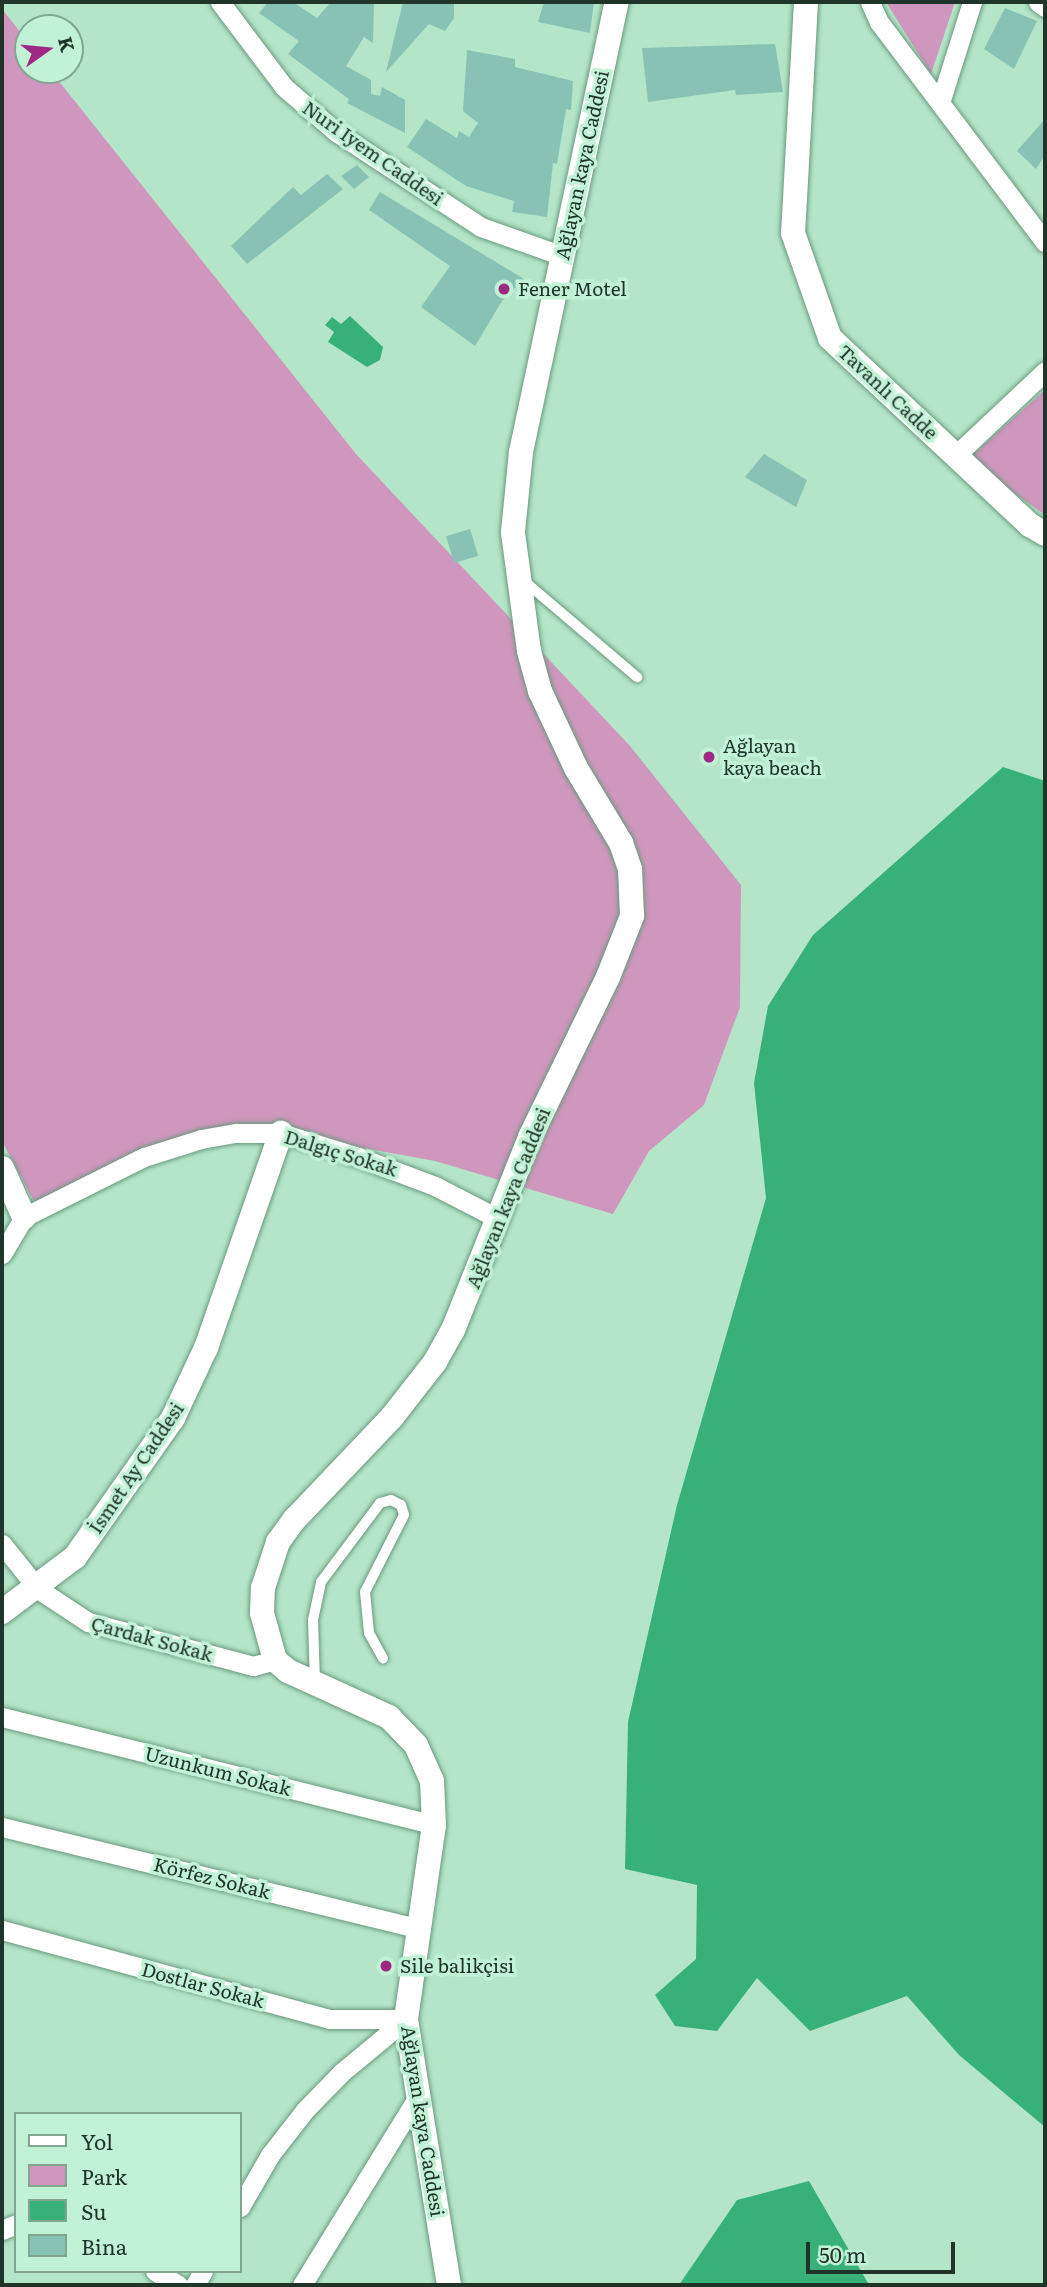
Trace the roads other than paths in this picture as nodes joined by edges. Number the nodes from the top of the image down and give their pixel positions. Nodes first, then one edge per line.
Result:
1 (220, 2) edge
2 (617, 2) edge
3 (806, 2) edge
4 (870, 2) edge
5 (971, 2) edge
6 (1038, 2) edge
7 (1045, 7) edge
8 (940, 103) junction
9 (1045, 242) edge
10 (563, 256) junction
11 (1045, 371) edge
12 (956, 455) junction
13 (1045, 534) edge
14 (517, 574) junction
15 (637, 677) dead end
16 (281, 1133) junction
17 (2, 1168) edge
18 (499, 1219) junction
19 (13, 1220) edge
20 (2, 1254) edge
21 (2, 1544) edge
22 (38, 1589) junction
23 (2, 1612) edge
24 (383, 1658) dead end
25 (275, 1660) junction
26 (315, 1684) junction
27 (2, 1717) edge
28 (434, 1825) junction
29 (2, 1827) edge
30 (421, 1929) junction
31 (2, 1930) edge
32 (406, 2019) junction
33 (420, 2093) junction
34 (242, 2204) edge
35 (158, 2273) edge
36 (178, 2285) edge
37 (302, 2285) edge
38 (449, 2285) edge

1 - 10 street, Nuri Iyem Caddesi
2 - 10 street, Ağlayan kaya Caddesi
3 - 12 street, Tavanlı Cadde
4 - 8 street
5 - 8 street
6 - 7 street
8 - 9 street
10 - 14 street, Ağlayan kaya Caddesi
11 - 12 street
12 - 13 street, Tavanlı Cadde
14 - 15 lane
14 - 18 street, Ağlayan kaya Caddesi
16 - 18 street, Dalgıç Sokak
16 - 19 street, Dalgıç Sokak
16 - 22 street, İsmet Ay Caddesi
17 - 19 street
18 - 25 street, Ağlayan kaya Caddesi
19 - 20 street
21 - 22 street, Çardak Sokak
22 - 23 street, İsmet Ay Caddesi
22 - 25 street, Çardak Sokak
24 - 26 lane
25 - 26 street, Ağlayan kaya Caddesi
26 - 28 street, Ağlayan kaya Caddesi
27 - 28 street, Uzunkum Sokak
28 - 30 street, Ağlayan kaya Caddesi
29 - 30 street, Körfez Sokak
30 - 32 street, Ağlayan kaya Caddesi
31 - 32 street, Dostlar Sokak
32 - 33 street, Ağlayan kaya Caddesi
32 - 34 street
33 - 37 street
33 - 38 street, Ağlayan kaya Caddesi
35 - 36 street

